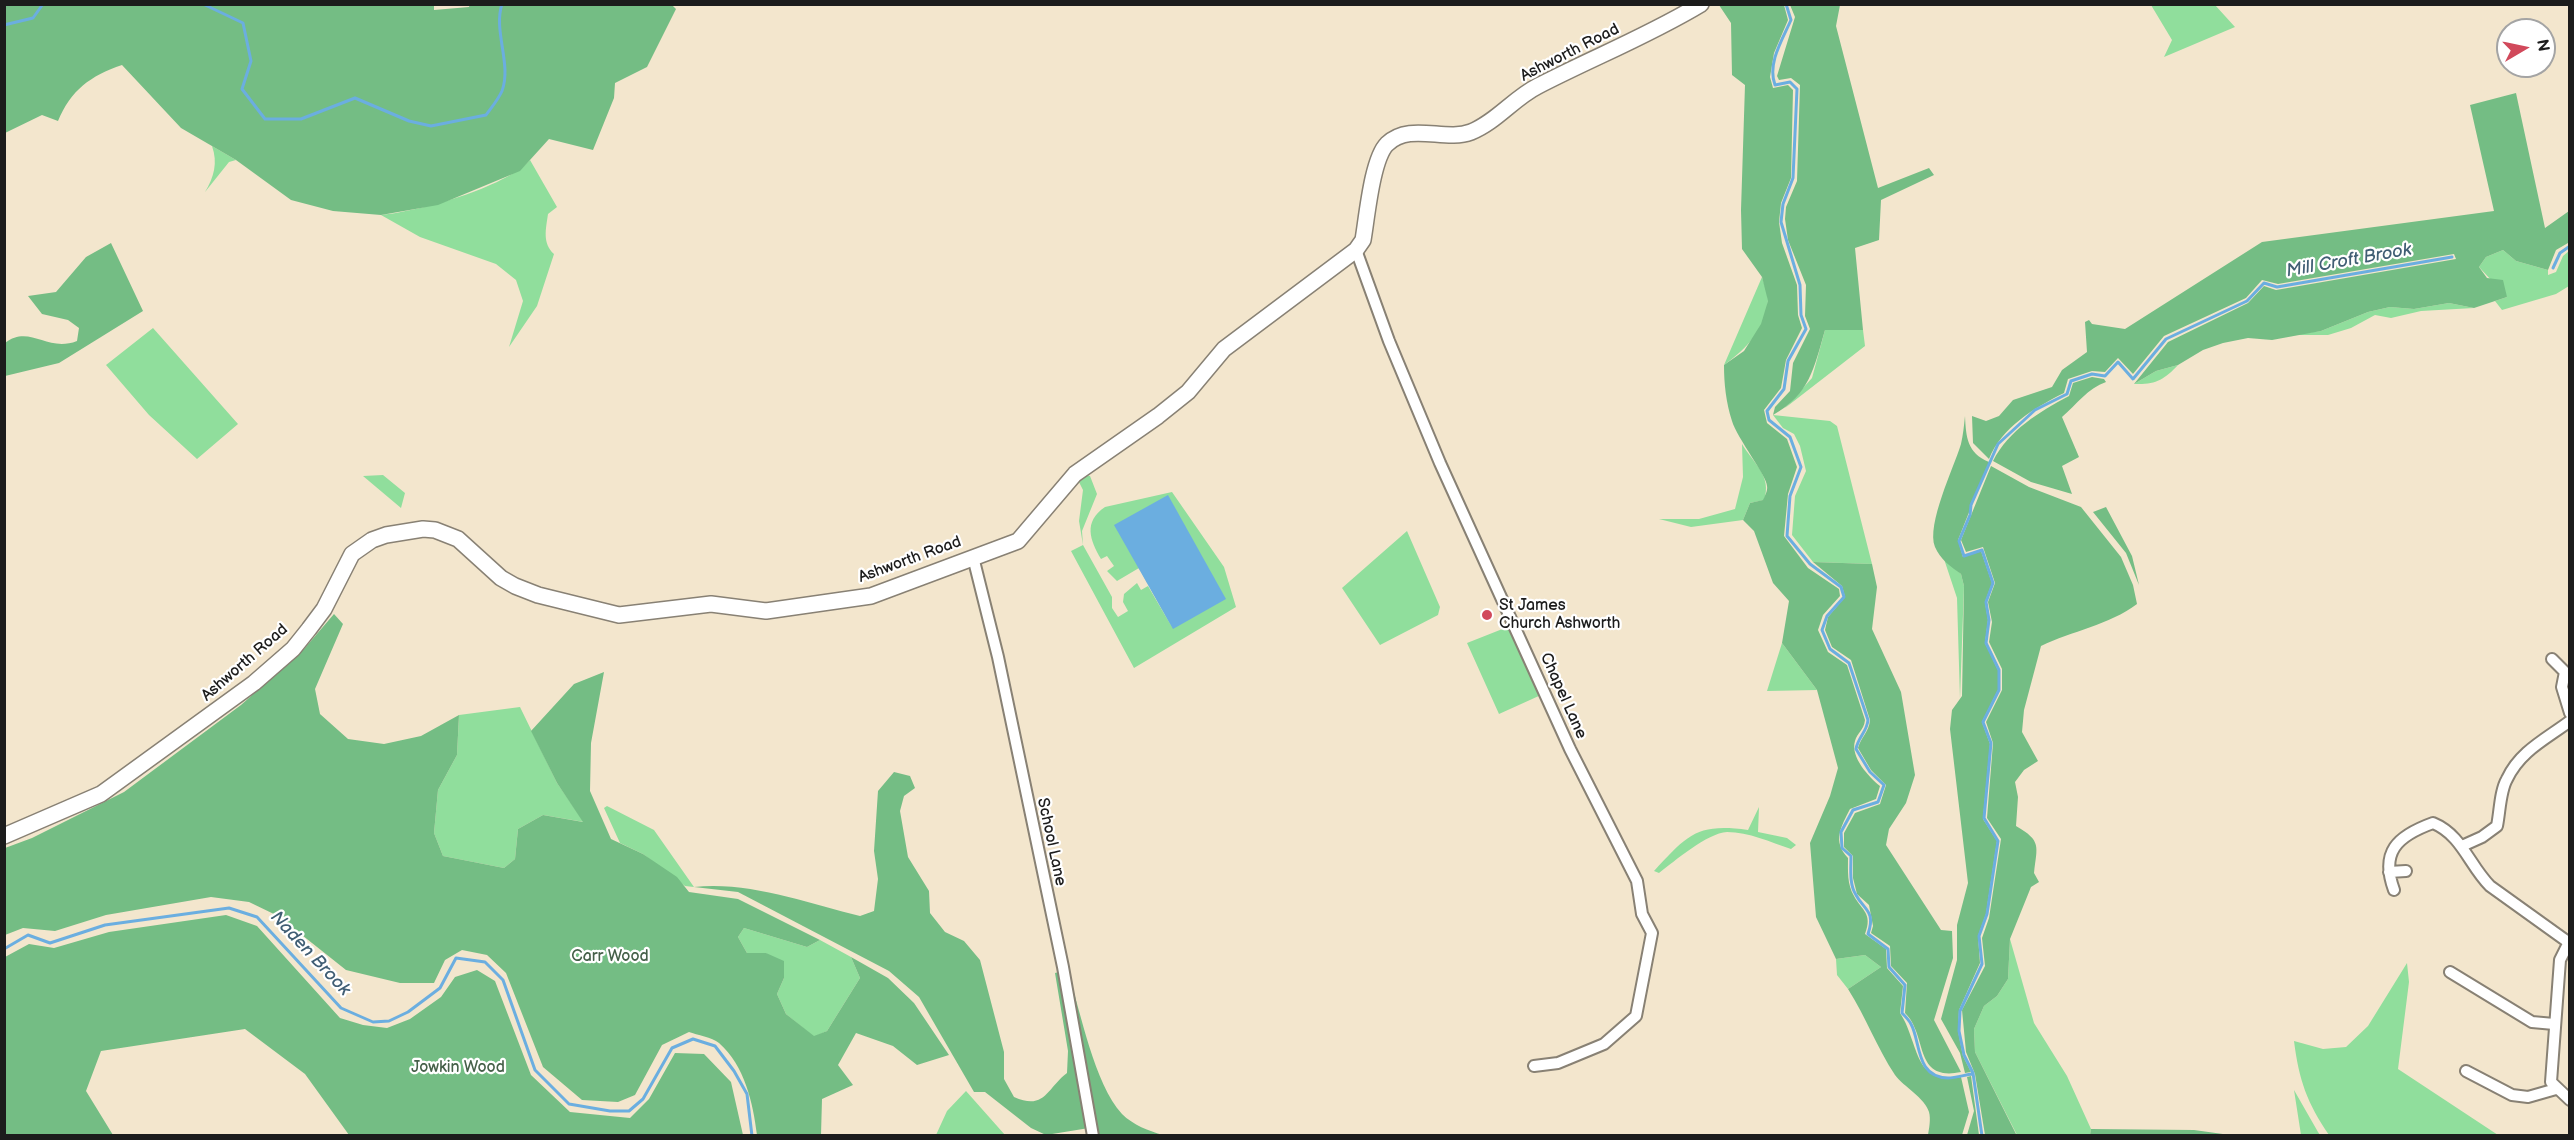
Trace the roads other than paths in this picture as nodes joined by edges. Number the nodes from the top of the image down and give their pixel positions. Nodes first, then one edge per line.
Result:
1 (1701, 4) edge
2 (1356, 250) junction
3 (973, 557) junction
4 (2552, 658) dead end
5 (2567, 670) edge
6 (2570, 713) edge
7 (2570, 721) edge
8 (4, 836) edge
9 (2462, 846) junction
10 (2406, 871) dead end
11 (2389, 872) junction
12 (2394, 890) dead end
13 (2569, 941) edge
14 (2458, 973) dead end
15 (2554, 1024) junction
16 (1534, 1066) dead end
17 (2492, 1070) dead end
18 (2466, 1071) dead end
19 (2486, 1081) junction
20 (2556, 1089) junction
21 (2570, 1100) edge
22 (1093, 1136) edge

1 - 2 street, Ashworth Road
2 - 3 street, Ashworth Road
2 - 16 street, Chapel Lane
3 - 8 street, Ashworth Road
3 - 22 street, School Lane
4 - 5 street
5 - 6 street
7 - 9 street
9 - 11 street
9 - 13 street
10 - 11 street
11 - 12 street
13 - 15 street
14 - 15 street
15 - 20 street
17 - 19 street
18 - 19 street
19 - 20 street
20 - 21 street

